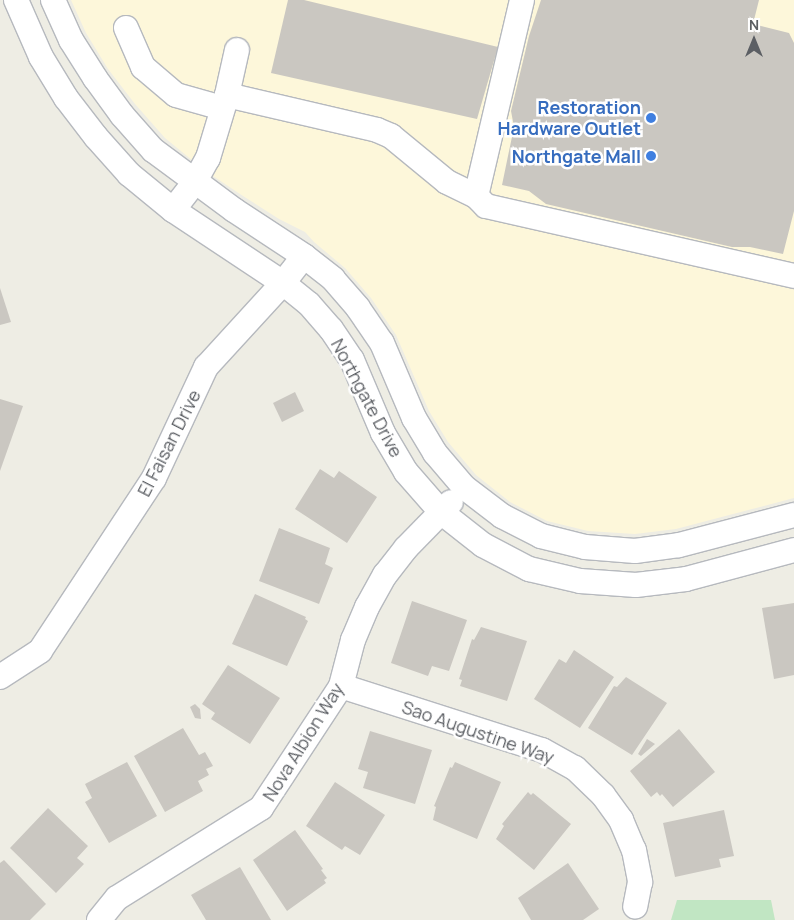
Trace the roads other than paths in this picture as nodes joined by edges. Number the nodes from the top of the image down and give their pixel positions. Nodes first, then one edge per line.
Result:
1 (16, 0) edge
2 (53, 0) edge
3 (522, 0) edge
4 (126, 28) dead end
5 (237, 50) dead end
6 (224, 102) junction
7 (194, 183) junction
8 (476, 196) junction
9 (173, 210) junction
10 (304, 256) junction
11 (794, 276) edge
12 (283, 283) junction
13 (464, 487) junction
14 (440, 512) junction
15 (794, 515) edge
16 (794, 550) edge
17 (0, 677) edge
18 (341, 686) junction
19 (635, 907) dead end
20 (99, 920) edge

1 - 9 street, Northgate Drive
2 - 7 street, Northgate Drive
3 - 8 street
4 - 6 street
5 - 6 street
6 - 7 street
6 - 8 street
7 - 9 street
7 - 10 street, Northgate Drive
8 - 11 street
9 - 12 street, Northgate Drive
10 - 12 street, El Faisan Drive
10 - 13 street, Northgate Drive
12 - 14 street, Northgate Drive
12 - 17 street, El Faisan Drive
13 - 14 street, Nova Albion Way
13 - 15 street, Northgate Drive
14 - 16 street, Northgate Drive
14 - 18 street, Nova Albion Way
18 - 19 street, Sao Augustine Way
18 - 20 street, Nova Albion Way

